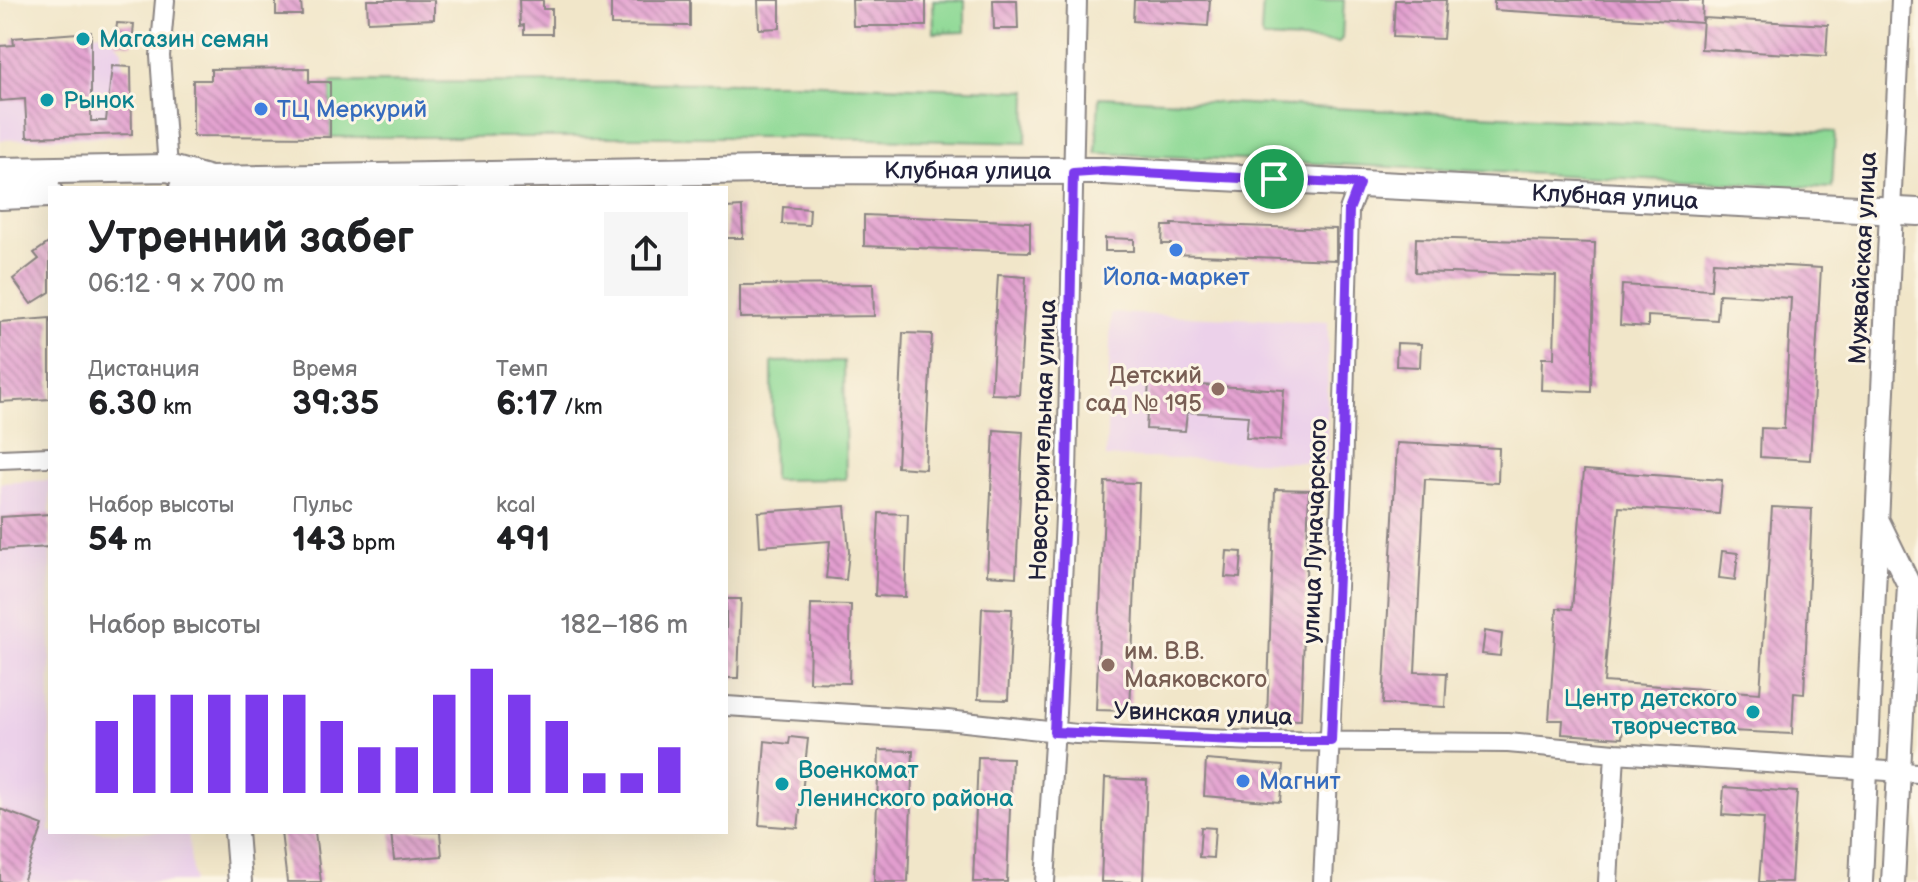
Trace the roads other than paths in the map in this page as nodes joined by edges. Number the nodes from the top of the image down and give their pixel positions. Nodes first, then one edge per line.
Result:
1 (165, 0) edge
2 (1077, 0) edge
3 (1901, 0) edge
4 (0, 171) edge
5 (1073, 173) junction
6 (174, 181) edge
7 (1359, 184) junction
8 (48, 194) edge
9 (0, 196) edge
10 (1891, 211) junction
11 (1918, 212) edge
12 (48, 457) edge
13 (0, 459) edge
14 (1877, 519) junction
15 (728, 706) edge
16 (1054, 732) junction
17 (1331, 741) junction
18 (1615, 753) junction
19 (1866, 769) junction
20 (1909, 772) edge
21 (236, 834) edge
22 (240, 882) edge
23 (1045, 882) edge
24 (1323, 882) edge
25 (1608, 882) edge
26 (1861, 882) edge
27 (1893, 882) edge

1 - 6 street
2 - 5 street, Новостроительная улица
3 - 10 street, Мужвайская улица
4 - 6 main road, Клубная улица
5 - 6 main road, Клубная улица
5 - 7 main road, Клубная улица
5 - 16 street, Новостроительная улица
7 - 10 main road, Клубная улица
7 - 17 street, улица Луначарского
8 - 9 main road
10 - 11 main road, Клубная улица
10 - 14 street, Мужвайская улица
12 - 13 street
14 - 19 street, Мужвайская улица
14 - 20 street, Мужвайская улица
15 - 16 street, Увинская улица
16 - 17 street, Увинская улица
16 - 23 street, Новостроительная улица
17 - 18 street, Увинская улица
17 - 24 street, улица Луначарского
18 - 19 street, Увинская улица
18 - 25 street
19 - 20 street, Увинская улица
19 - 26 street, Мужвайская улица
20 - 27 street, Мужвайская улица
21 - 22 street

